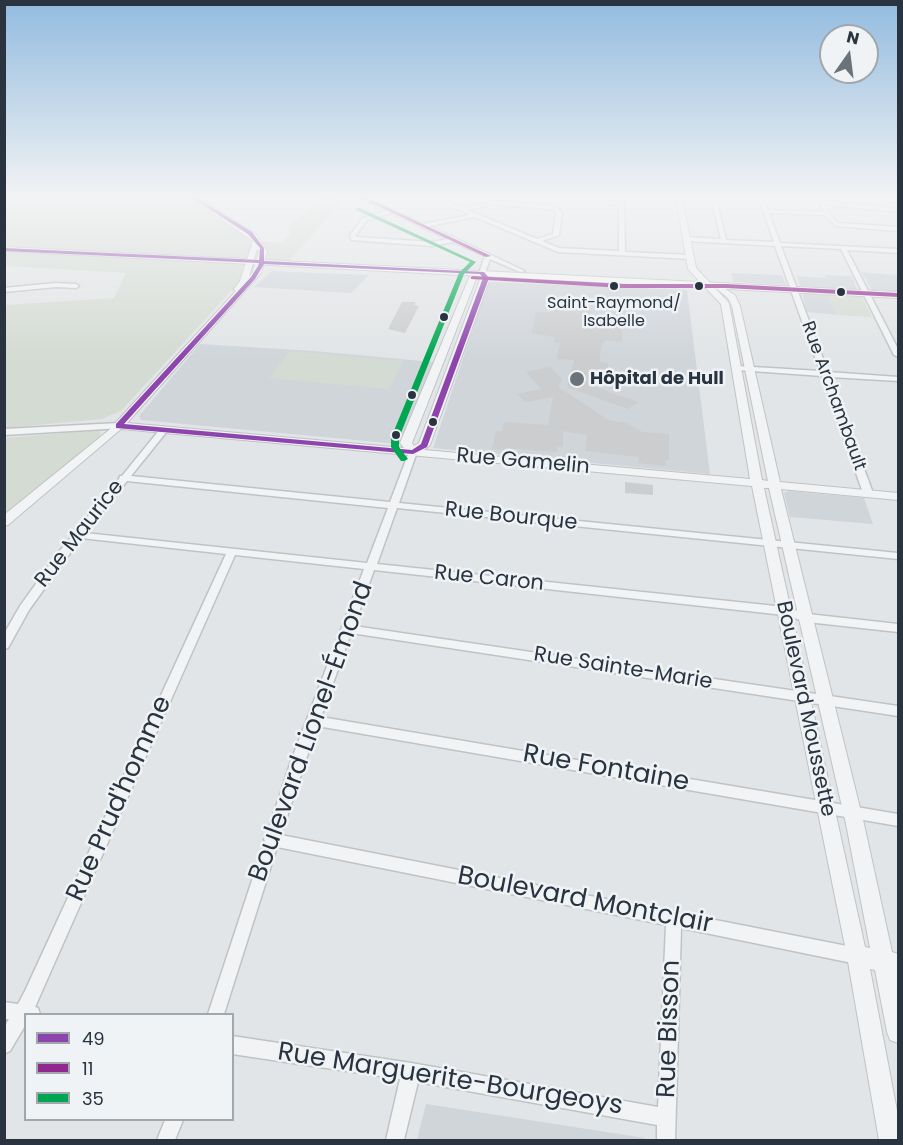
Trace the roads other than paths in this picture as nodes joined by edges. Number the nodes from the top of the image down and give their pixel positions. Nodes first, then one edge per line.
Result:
1 (15, 251) edge
2 (19, 251) edge
3 (253, 251) edge
4 (263, 251) edge
5 (478, 251) edge
6 (575, 251) edge
7 (689, 251) edge
8 (781, 251) edge
9 (845, 251) edge
10 (622, 254) joint
11 (488, 256) junction
12 (251, 258) junction
13 (690, 259) junction
14 (262, 263) junction
15 (522, 271) dead end
16 (696, 275) junction
17 (480, 276) junction
18 (683, 284) junction
19 (76, 286) dead end
20 (711, 286) junction
21 (749, 287) junction
22 (794, 289) junction
23 (4, 290) edge
24 (866, 293) junction
25 (898, 295) edge
26 (235, 296) junction
27 (732, 297) junction
28 (898, 355) edge
29 (737, 368) junction
30 (749, 369) junction
31 (824, 374) junction
32 (898, 379) edge
33 (119, 426) junction
34 (164, 430) junction
35 (4, 432) edge
36 (413, 452) junction
37 (123, 478) junction
38 (757, 483) junction
39 (774, 484) junction
40 (868, 493) junction
41 (898, 496) edge
42 (394, 505) junction
43 (4, 522) edge
44 (78, 535) junction
45 (770, 544) junction
46 (789, 545) junction
47 (232, 551) junction
48 (898, 556) edge
49 (372, 566) junction
50 (785, 611) junction
51 (807, 618) junction
52 (898, 628) edge
53 (348, 629) junction
54 (4, 645) edge
55 (802, 696) junction
56 (826, 700) junction
57 (898, 711) edge
58 (314, 721) junction
59 (826, 807) junction
60 (852, 812) junction
61 (898, 820) edge
62 (271, 839) junction
63 (674, 918) junction
64 (857, 956) junction
65 (892, 963) edge
66 (4, 1010) edge
67 (24, 1013) edge
68 (28, 1013) edge
69 (216, 1013) edge
70 (24, 1019) edge
71 (898, 1032) edge
72 (4, 1045) edge
73 (234, 1045) edge
74 (411, 1072) junction
75 (667, 1118) junction
76 (173, 1121) edge
77 (166, 1140) edge
78 (395, 1140) edge
79 (666, 1140) edge
80 (891, 1140) edge

1 - 12 main road
2 - 12 main road
3 - 12 street
4 - 14 street
5 - 11 street
6 - 10 street
7 - 13 street
8 - 22 street, Rue Archambault
9 - 24 street
10 - 13 street
11 - 15 street
11 - 17 street
12 - 14 main road
12 - 26 street
13 - 16 street
13 - 20 street
14 - 17 main road
14 - 26 street
16 - 18 main road
16 - 20 street
17 - 18 main road
17 - 20 main road
17 - 36 street, Boulevard Lionel-Émond
17 - 36 street, Boulevard Lionel-Émond
18 - 20 main road
19 - 23 street
20 - 21 main road
20 - 27 street
20 - 29 street, Boulevard Moussette
21 - 22 main road
21 - 27 main road
22 - 24 main road
22 - 31 street, Rue Archambault
24 - 25 main road
24 - 28 street
26 - 33 street
27 - 30 street, Boulevard Moussette
29 - 30 street
29 - 38 street, Boulevard Moussette
30 - 31 street
30 - 39 street, Boulevard Moussette
31 - 32 street
31 - 40 street, Rue Archambault
33 - 34 street, Rue Gamelin
33 - 35 street, Rue Gamelin
33 - 43 street
34 - 36 street, Rue Gamelin
34 - 37 street, Rue Maurice
36 - 38 street, Rue Gamelin
36 - 42 street, Boulevard Lionel-Émond
37 - 42 street, Rue Bourque
37 - 44 street, Rue Maurice
38 - 39 street, Rue Gamelin
38 - 45 street, Boulevard Moussette
39 - 40 street, Rue Gamelin
39 - 46 street, Boulevard Moussette
40 - 41 street, Rue Gamelin
42 - 45 street, Rue Bourque
42 - 49 street, Boulevard Lionel-Émond
44 - 47 street, Rue Caron
44 - 54 street, Rue Maurice
45 - 46 street, Rue Bourque
45 - 50 street, Boulevard Moussette
46 - 48 street, Rue Bourque
46 - 51 street, Boulevard Moussette
47 - 49 street, Rue Caron
47 - 68 street, Rue Prud'homme
49 - 50 street, Rue Caron
49 - 53 street, Boulevard Lionel-Émond
50 - 51 street, Rue Caron
50 - 55 street, Boulevard Moussette
51 - 52 street, Rue Caron
51 - 56 street, Boulevard Moussette
53 - 55 street, Rue Sainte-Marie
53 - 58 street, Boulevard Lionel-Émond
55 - 56 street, Rue Sainte-Marie
55 - 59 street, Boulevard Moussette
56 - 57 street, Rue Sainte-Marie
56 - 60 street, Boulevard Moussette
58 - 59 street, Rue Fontaine
58 - 62 street, Boulevard Lionel-Émond
59 - 60 street, Rue Fontaine
59 - 64 street, Boulevard Moussette
60 - 61 street, Rue Fontaine
60 - 65 street, Boulevard Moussette
62 - 63 street, Boulevard Montclair
62 - 69 street, Boulevard Lionel-Émond
63 - 64 street, Boulevard Montclair
63 - 75 street, Rue Bisson
64 - 65 street, Boulevard Montclair
64 - 80 street, Boulevard Moussette
65 - 71 street, Boulevard Moussette
66 - 67 street
70 - 72 street, Rue Prud'homme
73 - 74 street, Rue Marguerite-Bourgeoys
74 - 75 street, Rue Marguerite-Bourgeoys
74 - 78 street
75 - 79 street, Rue Bisson
76 - 77 street

